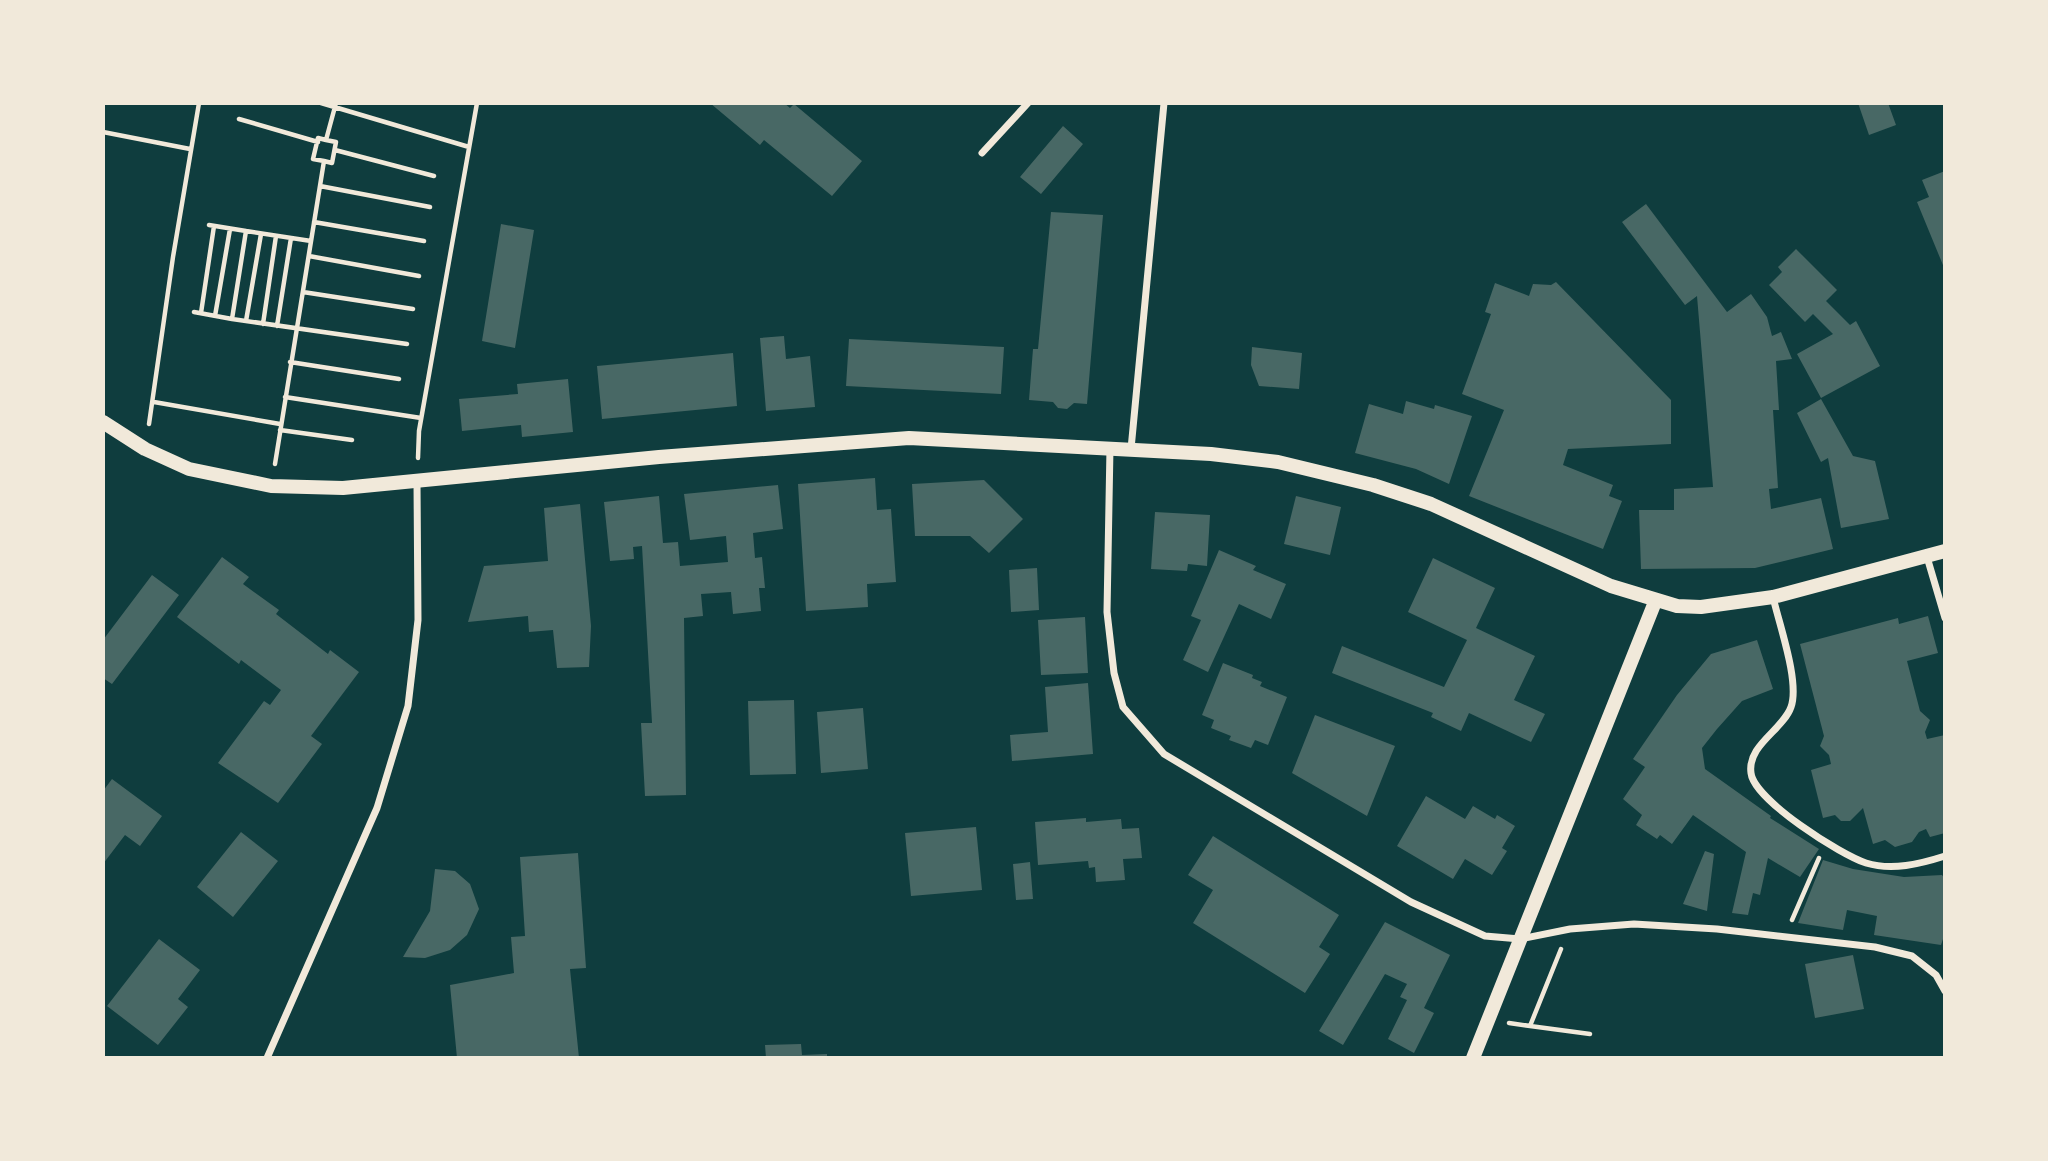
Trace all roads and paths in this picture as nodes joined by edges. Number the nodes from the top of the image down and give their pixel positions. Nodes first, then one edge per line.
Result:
1 (199, 103) edge
2 (321, 103) edge
3 (477, 103) edge
4 (1028, 103) edge
5 (1164, 103) edge
6 (335, 105) edge
7 (239, 118) dead end
8 (103, 132) edge
9 (326, 140) junction
10 (318, 142) junction
11 (469, 147) junction
12 (190, 149) junction
13 (335, 150) junction
14 (982, 153) dead end
15 (324, 161) junction
16 (179, 167) dead end
17 (187, 168) junction
18 (434, 176) dead end
19 (320, 186) junction
20 (430, 207) dead end
21 (314, 222) junction
22 (230, 229) junction
23 (246, 231) junction
24 (261, 234) junction
25 (276, 236) junction
26 (291, 238) junction
27 (424, 241) dead end
28 (311, 242) junction
29 (309, 256) junction
30 (419, 276) dead end
31 (303, 292) junction
32 (413, 309) dead end
33 (194, 312) dead end
34 (201, 313) junction
35 (215, 316) junction
36 (232, 318) junction
37 (246, 321) junction
38 (263, 324) junction
39 (277, 326) junction
40 (296, 329) junction
41 (407, 344) dead end
42 (290, 362) junction
43 (399, 379) dead end
44 (285, 397) junction
45 (154, 402) junction
46 (421, 418) junction
47 (103, 422) edge
48 (280, 427) junction
49 (352, 440) dead end
50 (1110, 447) junction
51 (145, 449) junction
52 (1131, 449) junction
53 (277, 451) dead end
54 (418, 482) junction
55 (1945, 551) edge
56 (1927, 557) junction
57 (1773, 597) junction
58 (1655, 602) junction
59 (1945, 618) edge
60 (1828, 845) junction
61 (1945, 856) edge
62 (1570, 929) junction
63 (1786, 938) junction
64 (1520, 939) junction
65 (1945, 991) edge
66 (1488, 1021) junction
67 (1530, 1026) junction
68 (1590, 1034) dead end
69 (267, 1058) edge
70 (1473, 1058) edge

1 - 12 path
2 - 6 path
3 - 11 path
4 - 14 street
5 - 52 street
6 - 9 path
6 - 11 path
7 - 10 path
8 - 12 path
9 - 10 path
9 - 13 path
10 - 15 path
11 - 46 path
12 - 17 path
13 - 15 path
13 - 18 path
15 - 19 path
16 - 17 path
17 - 45 path
19 - 20 path
19 - 21 path
21 - 27 path
21 - 28 path
22 - 23 path
22 - 34 path
22 - 35 path
23 - 24 path
23 - 36 path
24 - 25 path
24 - 37 path
25 - 26 path
25 - 38 path
26 - 28 path
26 - 39 path
28 - 29 path
29 - 30 path
29 - 31 path
31 - 32 path
31 - 40 path
33 - 34 path
34 - 35 path
35 - 36 path
36 - 37 path
37 - 38 path
38 - 39 path
39 - 40 path
40 - 41 path
40 - 42 path
42 - 43 path
42 - 44 path
44 - 46 path
44 - 48 path
45 - 48 path
45 - 51 path
46 - 54 path
47 - 51 main road
48 - 49 path
48 - 53 path
50 - 52 main road
50 - 54 main road
50 - 64 street
51 - 54 main road
52 - 58 main road
54 - 69 street
55 - 56 main road
56 - 57 main road
56 - 59 street
57 - 58 main road
57 - 60 street
58 - 64 main road
60 - 61 street
60 - 63 path
62 - 63 street
62 - 64 street
62 - 67 path
63 - 65 street
64 - 66 main road
66 - 67 path
66 - 70 main road
67 - 68 path

